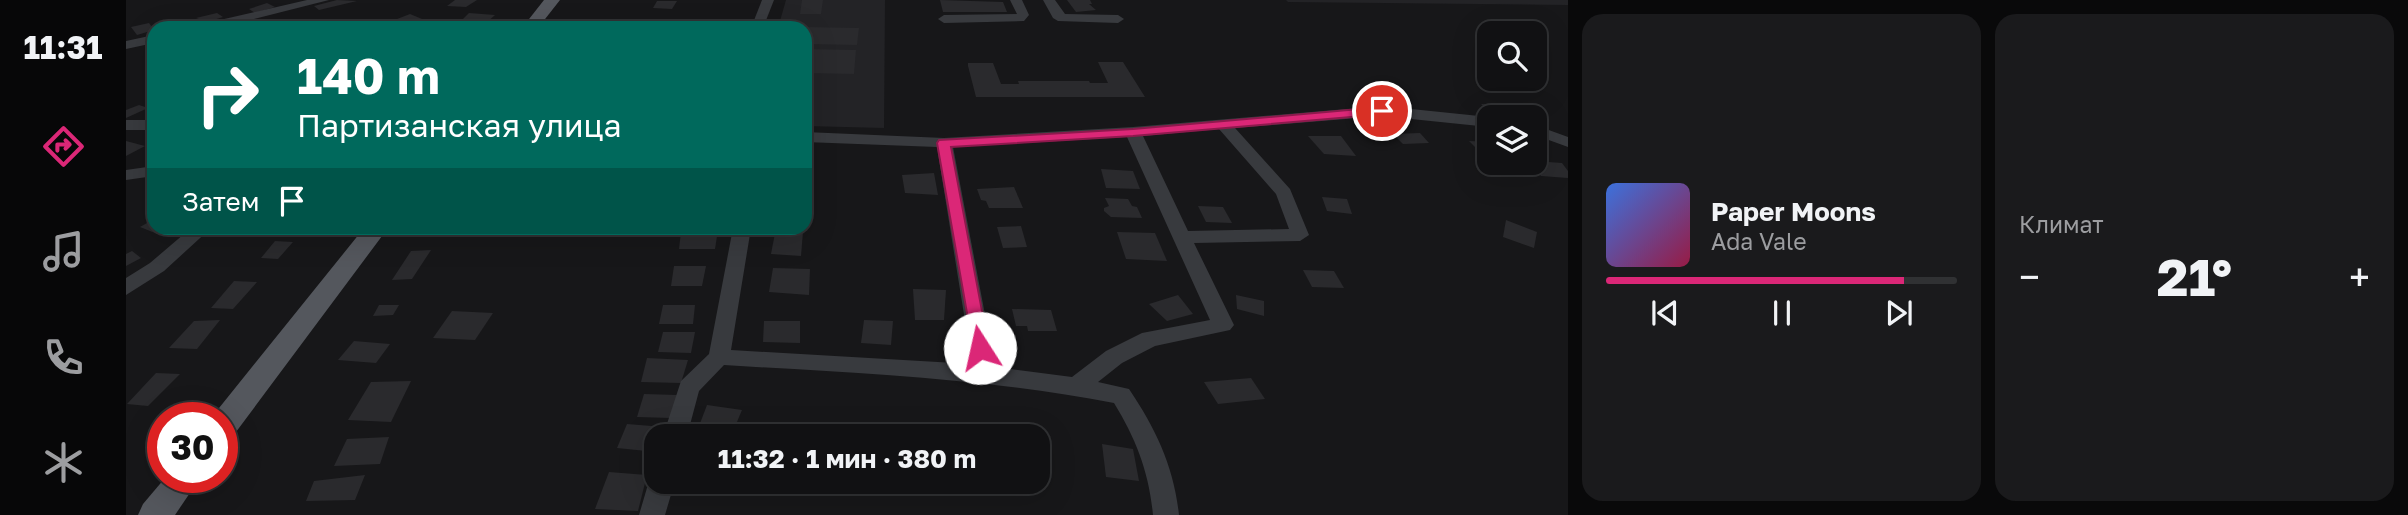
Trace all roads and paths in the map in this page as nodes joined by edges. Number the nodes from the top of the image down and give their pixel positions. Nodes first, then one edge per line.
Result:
1 (324, 0) edge
2 (552, 0) edge
3 (768, 0) edge
4 (1016, 0) edge
5 (1049, 0) edge
6 (1117, 17) dead end
7 (944, 19) dead end
8 (232, 21) edge
9 (536, 21) edge
10 (760, 21) edge
11 (147, 40) edge
12 (126, 45) edge
13 (1477, 121) edge
14 (126, 125) edge
15 (147, 125) edge
16 (1224, 125) junction
17 (1547, 129) edge
18 (1568, 129) edge
19 (1133, 132) junction
20 (1547, 134) edge
21 (812, 137) edge
22 (1568, 142) edge
23 (944, 143) junction
24 (147, 172) edge
25 (126, 175) edge
26 (194, 235) edge
27 (371, 235) edge
28 (741, 235) edge
29 (1181, 237) junction
30 (126, 288) edge
31 (719, 357) junction
32 (985, 374) junction
33 (1078, 385) junction
34 (238, 407) edge
35 (678, 424) edge
36 (172, 493) edge
37 (658, 494) edge
38 (155, 515) edge
39 (652, 515) edge
40 (1166, 515) edge

1 - 8 street
2 - 9 main road
3 - 10 street
4 - 7 street
5 - 6 street
11 - 12 street
13 - 16 street
14 - 15 street
16 - 19 street
16 - 29 street
17 - 18 street
19 - 23 street
19 - 29 street
20 - 22 street
21 - 23 street
23 - 32 street
24 - 25 street
26 - 30 street
27 - 34 main road
28 - 31 street
29 - 33 street
31 - 32 street
31 - 35 street
32 - 33 street
33 - 40 street
36 - 38 main road
37 - 39 street

